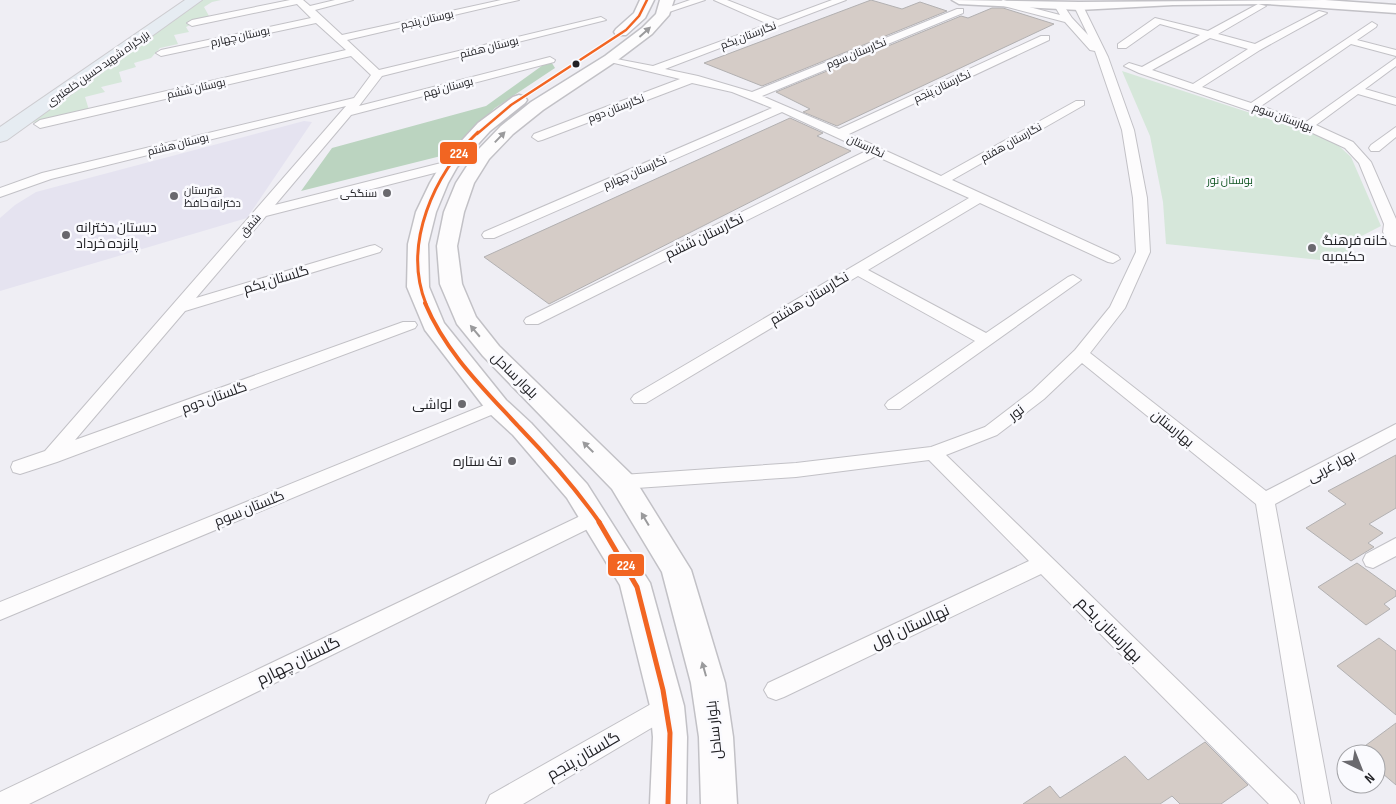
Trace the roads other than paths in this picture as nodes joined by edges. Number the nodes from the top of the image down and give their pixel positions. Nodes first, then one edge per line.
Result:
1 (180, 0) edge
2 (195, 0) edge
3 (348, 0) edge
4 (514, 0) edge
5 (647, 0) edge
6 (700, 0) edge
7 (719, 0) edge
8 (841, 0) edge
9 (1093, 0) edge
10 (1361, 0) edge
11 (1055, 2) edge
12 (1396, 2) edge
13 (302, 3) edge
14 (1003, 3) junction
15 (1078, 4) edge
16 (668, 5) edge
17 (960, 5) edge
18 (1261, 6) dead end
19 (1396, 9) edge
20 (1322, 13) dead end
21 (319, 19) junction
22 (601, 20) dead end
23 (1068, 20) junction
24 (192, 23) dead end
25 (778, 24) junction
26 (1372, 25) dead end
27 (1210, 35) junction
28 (1045, 38) dead end
29 (339, 39) junction
30 (1350, 40) junction
31 (1122, 46) dead end
32 (1256, 48) junction
33 (353, 52) junction
34 (161, 53) dead end
35 (1396, 53) edge
36 (1103, 57) junction
37 (610, 59) junction
38 (550, 60) dead end
39 (1396, 61) edge
40 (1129, 66) dead end
41 (656, 69) junction
42 (1143, 71) junction
43 (377, 74) junction
44 (694, 78) junction
45 (1199, 84) dead end
46 (1357, 90) junction
47 (752, 96) junction
48 (358, 100) junction
49 (1396, 102) edge
50 (1080, 104) dead end
51 (1254, 106) junction
52 (782, 108) junction
53 (346, 113) junction
54 (0, 124) edge
55 (40, 124) dead end
56 (1308, 126) junction
57 (1396, 131) edge
58 (839, 134) junction
59 (0, 136) edge
60 (538, 137) dead end
61 (1375, 148) dead end
62 (876, 151) junction
63 (482, 156) junction
64 (449, 165) junction
65 (941, 181) junction
66 (0, 193) edge
67 (979, 198) junction
68 (260, 213) junction
69 (1394, 222) edge
70 (489, 235) dead end
71 (1396, 242) edge
72 (375, 249) dead end
73 (1113, 259) dead end
74 (857, 270) junction
75 (1073, 280) dead end
76 (178, 308) junction
77 (532, 320) dead end
78 (409, 325) dead end
79 (986, 340) junction
80 (1081, 354) junction
81 (640, 399) dead end
82 (894, 405) dead end
83 (498, 406) junction
84 (1395, 432) edge
85 (934, 453) junction
86 (50, 457) junction
87 (20, 468) dead end
88 (622, 482) junction
89 (577, 491) junction
90 (1265, 501) junction
91 (595, 516) junction
92 (1396, 546) edge
93 (1373, 560) dead end
94 (1044, 563) junction
95 (0, 611) edge
96 (776, 690) dead end
97 (667, 706) junction
98 (2, 804) edge
99 (499, 804) edge
100 (668, 804) edge
101 (719, 804) edge
102 (1287, 804) edge
103 (1318, 804) edge

1 - 54 highway, بزرگراه شهید حسین خلعتبری
2 - 59 highway, بزرگراه شهید حسین خلعتبری
3 - 13 street
4 - 29 street, بوستان پنجم
5 - 64 main road
6 - 16 street
7 - 25 street
8 - 25 street, نگارستان یکم
9 - 15 main road
10 - 12 main road
11 - 14 main road
11 - 15 main road
11 - 23 street
13 - 21 street
13 - 24 street
14 - 17 main road
14 - 23 street
15 - 19 main road
15 - 36 street, نور
37 -> 16 main road, بلوار ساحل
17 - 47 street, نگارستان سوم
18 - 27 street
20 - 32 street
21 - 29 street
21 - 34 street, بوستان چهارم
22 - 43 street, بوستان هفتم
23 - 36 street
25 - 41 street, نگارستان یکم
26 - 30 street
27 - 31 street
27 - 32 street
27 - 42 street
28 - 58 street, نگارستان پنجم
29 - 33 street
30 - 35 street
30 - 51 street
32 - 45 street
33 - 43 street
33 - 55 street, بوستان ششم
36 - 80 street, نور
37 - 41 street, نگارستان
63 -> 37 main road, بلوار ساحل
38 - 53 street, بوستان نهم
39 - 46 street
40 - 42 street, بهارستان سوم
41 - 44 street, نگارستان
42 - 51 street, بهارستان سوم
43 - 48 street, شفق
44 - 47 street, نگارستان
44 - 60 street, نگارستان دوم
46 - 49 street
46 - 56 street
47 - 52 street, نگارستان
48 - 53 street, شفق
48 - 66 street, بوستان هشتم
50 - 65 street, نگارستان هفتم
51 - 56 street, بهارستان سوم
52 - 58 street, نگارستان
52 - 70 street, نگارستان چهارم
53 - 68 street, شفق
56 - 69 street, بهارستان سوم
57 - 61 street
58 - 62 street, نگارستان
62 - 65 street, نگارستان
62 - 77 street, نگارستان ششم
63 - 64 main road
88 -> 63 main road, بلوار ساحل
64 - 68 street
64 - 83 main road
65 - 67 street, نگارستان
67 - 73 street, نگارستان
67 - 74 street, نگارستان هشتم
68 - 76 street, شفق
69 - 71 street, بهارستان سوم
72 - 76 street, گلستان یکم
74 - 79 street
74 - 81 street, نگارستان هشتم
75 - 79 street
76 - 86 street, شفق
78 - 86 street, گلستان دوم
79 - 82 street
80 - 85 street, نور
80 - 90 street, بهارستان
83 - 89 main road
83 - 95 street, گلستان سوم
84 - 90 street, بهار غربی
85 - 88 street, نور
85 - 94 street, بهارستان یکم
86 - 87 street, گلستان دوم
88 - 89 main road
101 -> 88 main road, بلوار ساحل
89 - 91 main road
90 - 103 street
91 - 97 main road
91 - 98 street, گلستان چهارم
92 - 93 street
94 - 96 street, نهالستان اول
94 - 102 street, بهارستان یکم
97 - 99 street, گلستان پنجم
97 - 100 main road

